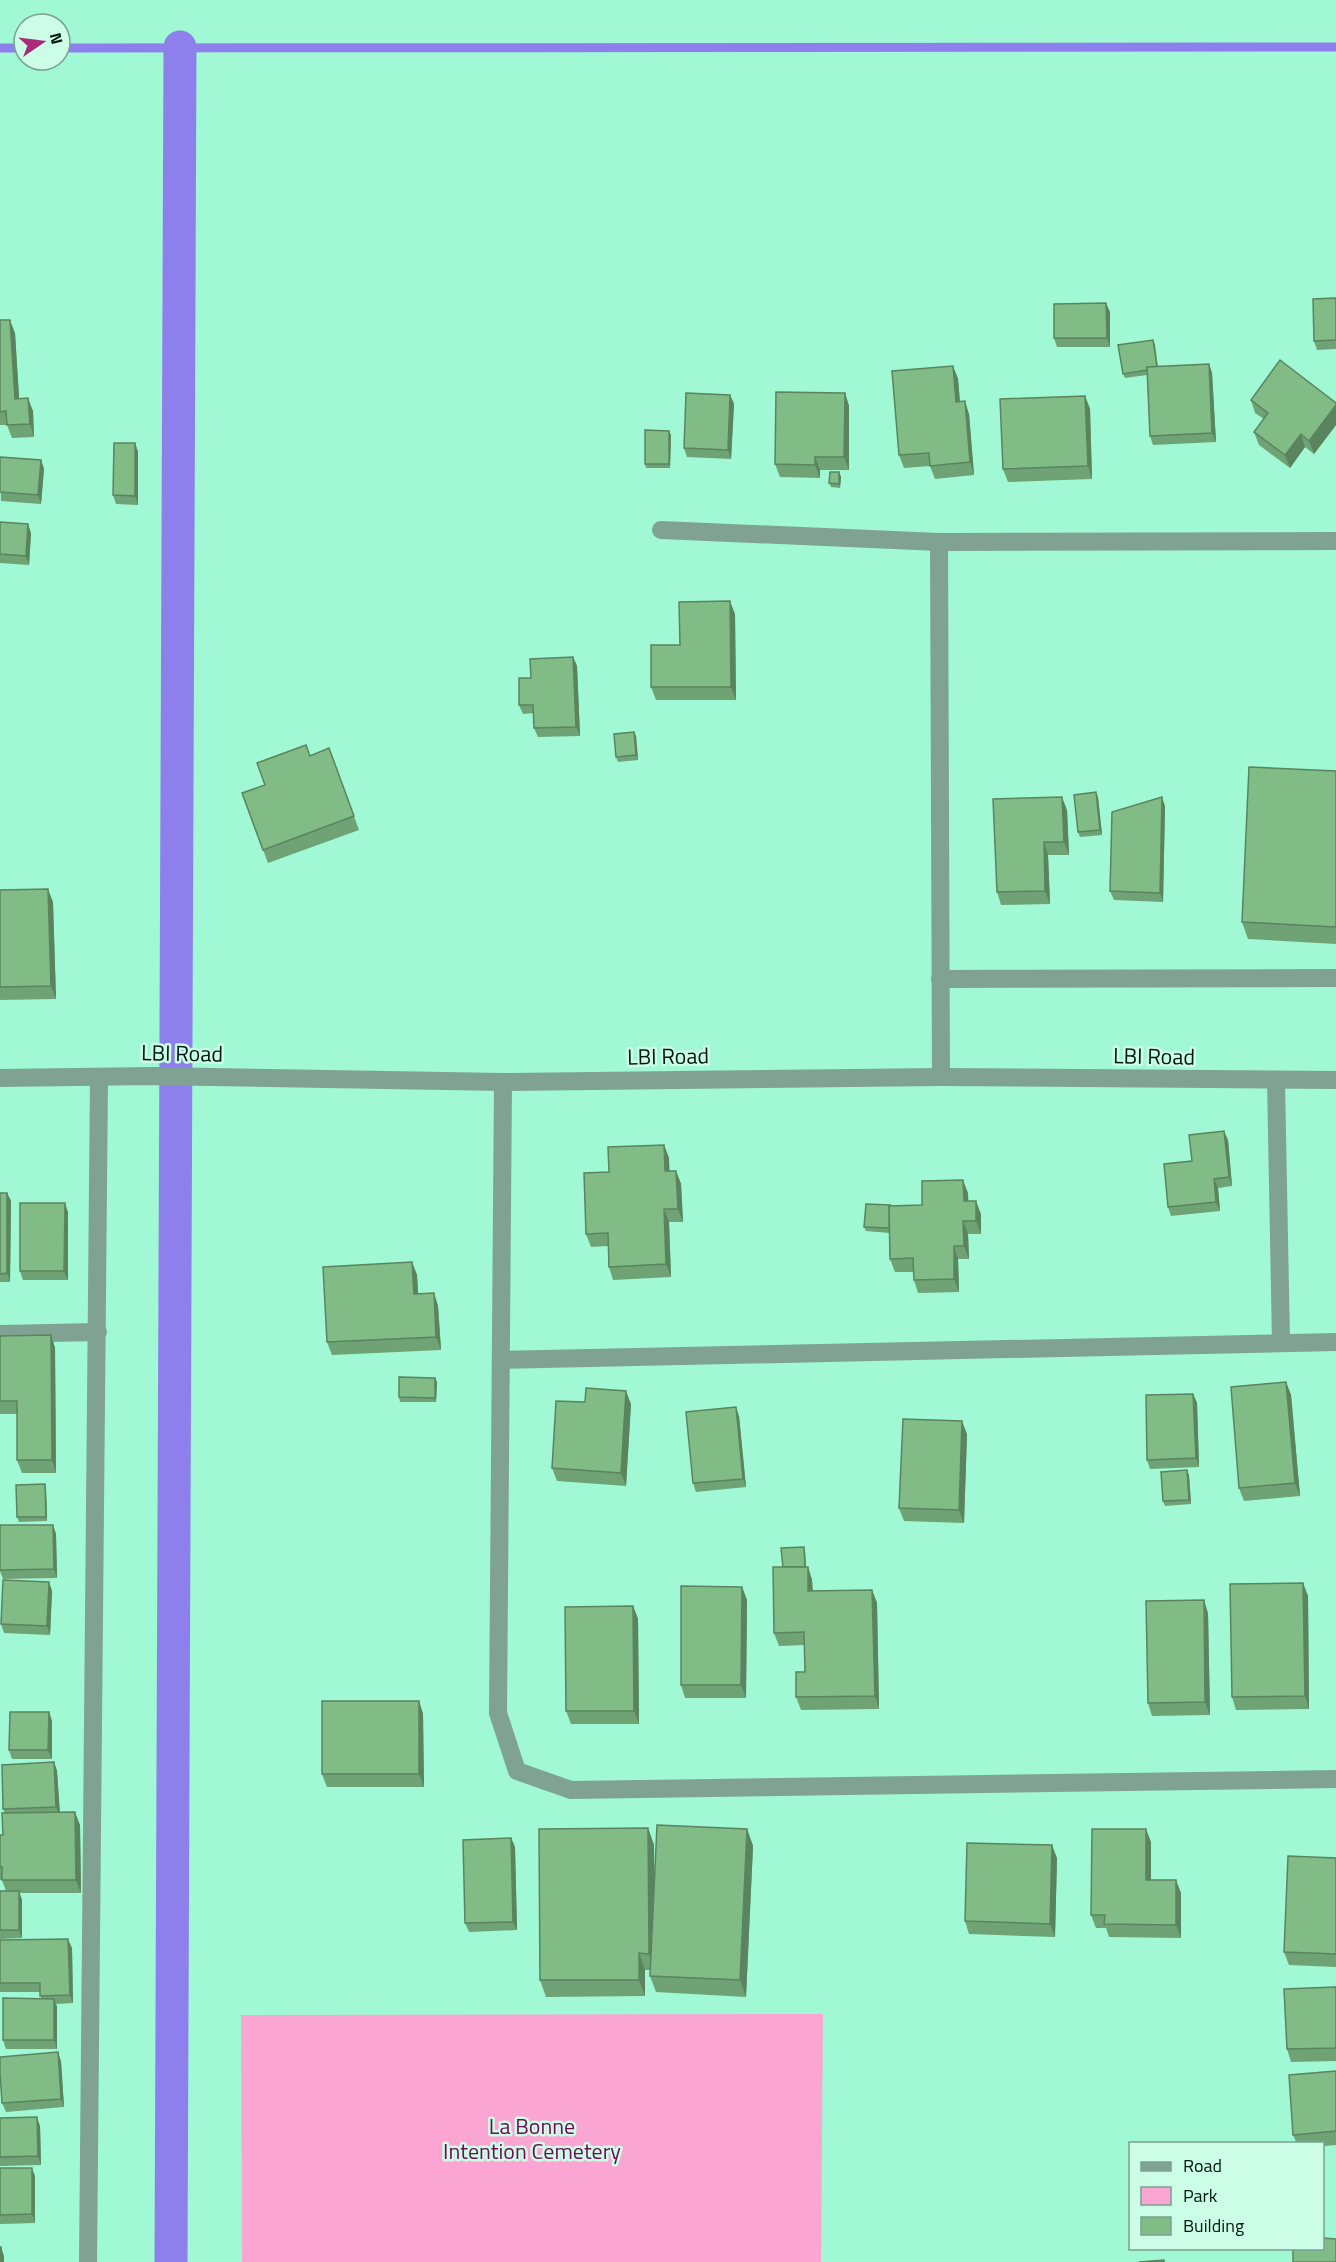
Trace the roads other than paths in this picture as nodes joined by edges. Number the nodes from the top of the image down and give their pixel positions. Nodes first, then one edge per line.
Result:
1 (661, 530) dead end
2 (939, 542) junction
3 (1336, 542) edge
4 (1336, 978) edge
5 (940, 979) junction
6 (941, 1077) junction
7 (0, 1078) edge
8 (99, 1078) junction
9 (1336, 1080) edge
10 (1276, 1081) junction
11 (503, 1082) junction
12 (98, 1332) junction
13 (0, 1334) edge
14 (1281, 1342) junction
15 (1336, 1342) edge
16 (501, 1360) junction
17 (1336, 1779) edge
18 (88, 2262) edge

1 - 2 street
2 - 3 street
2 - 5 street
4 - 5 street
5 - 6 street
6 - 10 street, LBI Road
6 - 11 street, LBI Road
7 - 8 street, LBI Road
8 - 11 street, LBI Road
8 - 12 street
9 - 10 street, LBI Road
10 - 14 street
11 - 16 street
12 - 13 street
12 - 18 street
14 - 15 street
14 - 16 street
16 - 17 street

